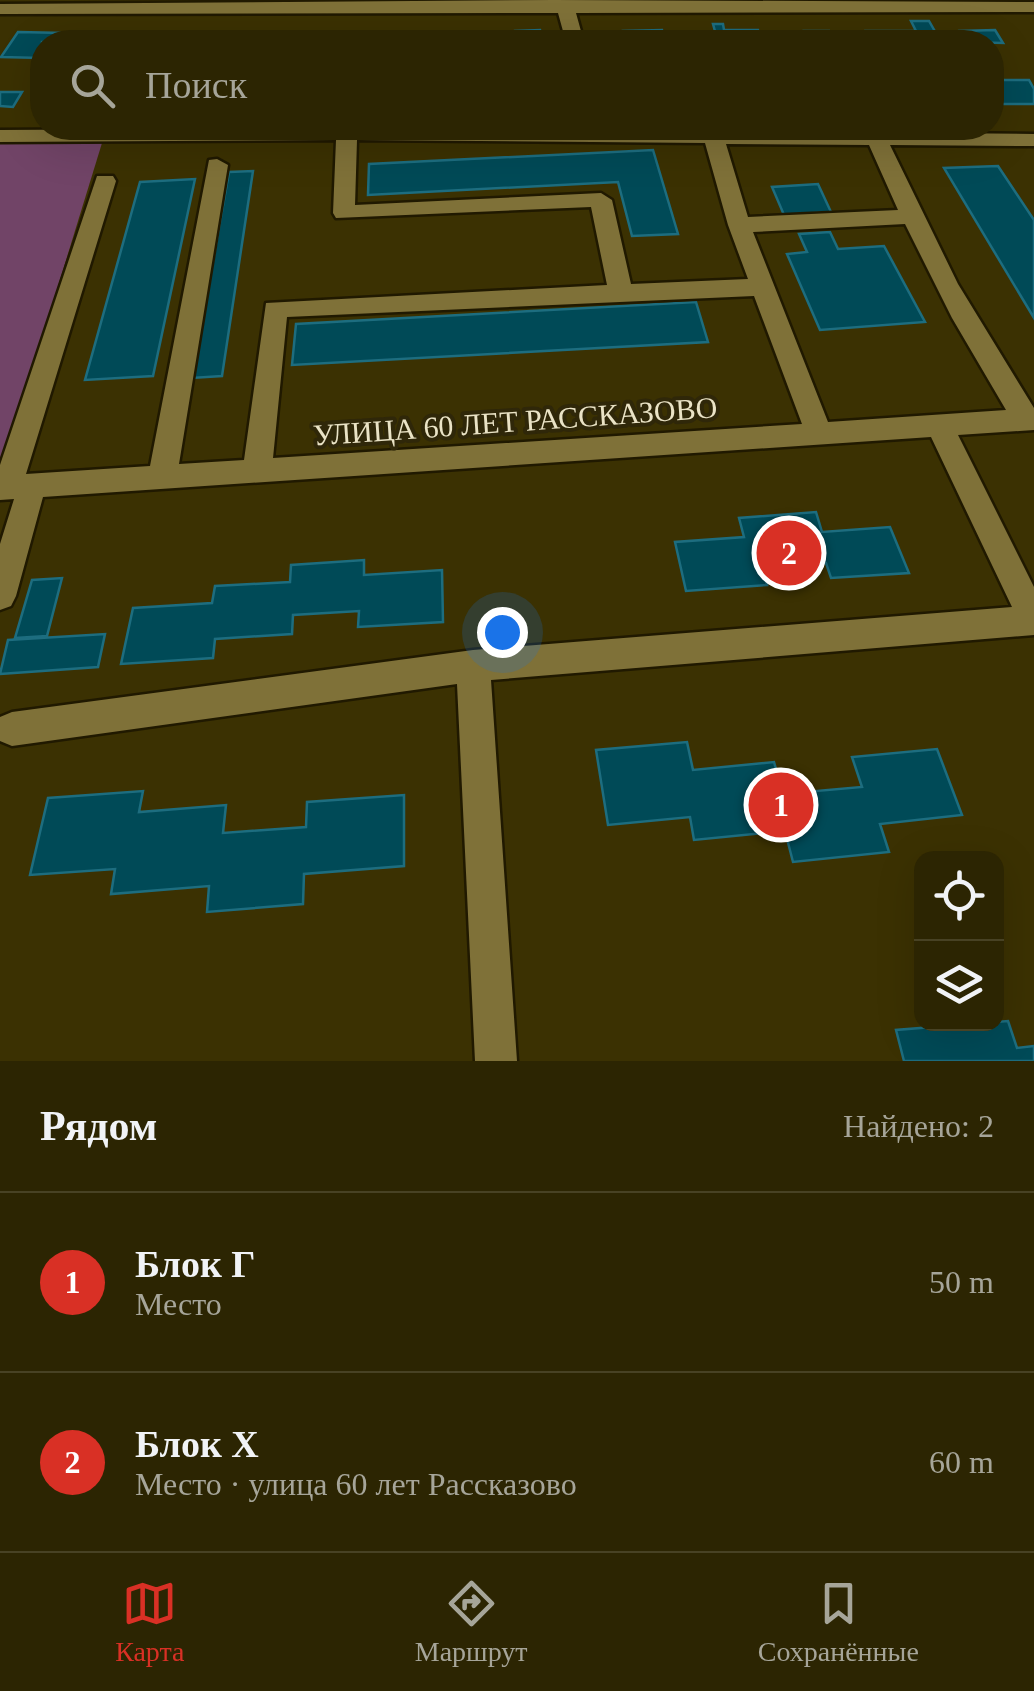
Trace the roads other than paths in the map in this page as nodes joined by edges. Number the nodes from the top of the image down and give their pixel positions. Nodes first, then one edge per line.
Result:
1 (564, 2) edge
2 (1034, 7) edge
3 (0, 8) edge
4 (572, 30) edge
5 (0, 136) edge
6 (30, 136) edge
7 (346, 140) edge
8 (715, 140) edge
9 (837, 140) edge
10 (1034, 140) edge
11 (878, 141) junction
12 (217, 165) dead end
13 (105, 181) dead end
14 (911, 217) junction
15 (739, 225) junction
16 (762, 287) junction
17 (621, 293) junction
18 (1030, 419) edge
19 (939, 425) junction
20 (819, 433) junction
21 (257, 471) junction
22 (162, 478) junction
23 (13, 488) edge
24 (1025, 584) edge
25 (0, 596) edge
26 (1034, 620) edge
27 (473, 666) junction
28 (12, 729) dead end
29 (496, 1061) edge

1 - 2 street
1 - 3 street
1 - 4 street
5 - 6 street
7 - 17 street
8 - 15 street
9 - 11 street
10 - 11 street
11 - 14 street
12 - 22 street
13 - 23 street
14 - 15 street
14 - 18 street
15 - 16 street
16 - 17 street
16 - 20 street
17 - 21 street
18 - 19 street, УЛИЦА 60 ЛЕТ РАССКАЗОВО
19 - 20 street, УЛИЦА 60 ЛЕТ РАССКАЗОВО
19 - 24 street
20 - 21 street, УЛИЦА 60 ЛЕТ РАССКАЗОВО
21 - 22 street, УЛИЦА 60 ЛЕТ РАССКАЗОВО
22 - 23 street, УЛИЦА 60 ЛЕТ РАССКАЗОВО
23 - 25 street
24 - 26 street
26 - 27 street
27 - 28 street
27 - 29 street

